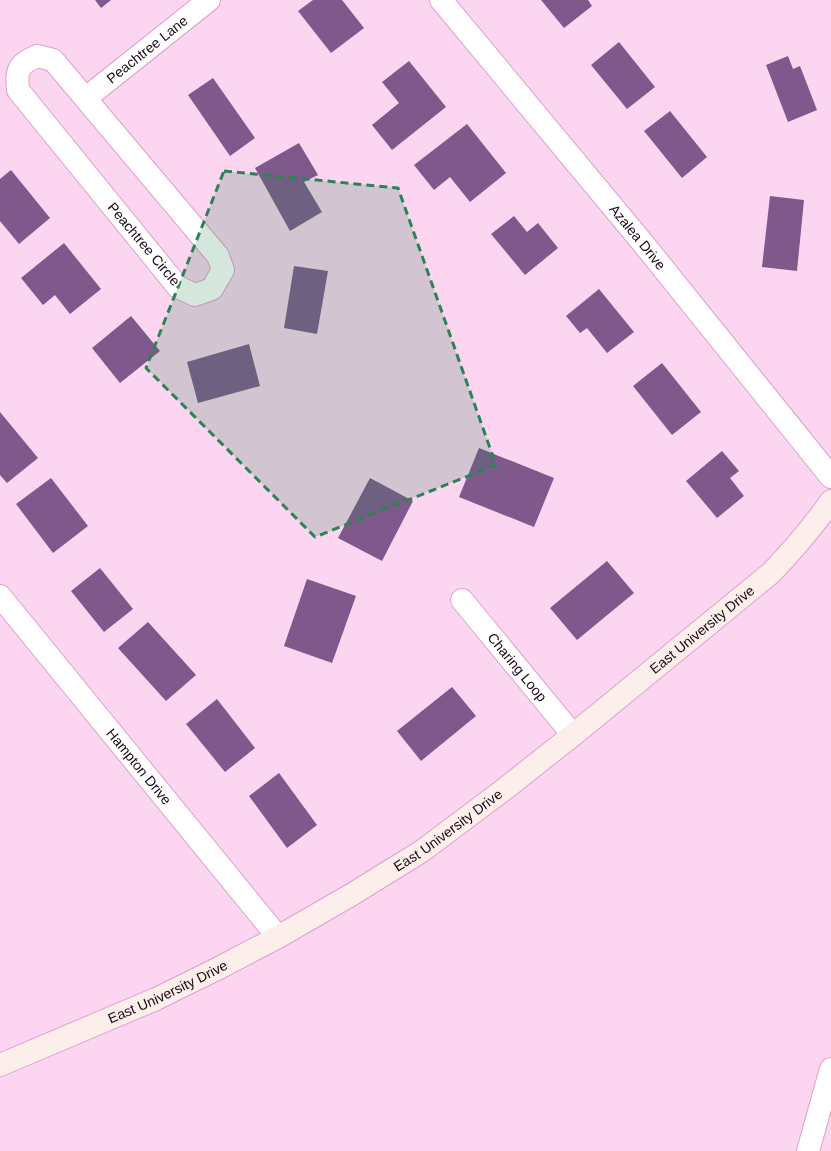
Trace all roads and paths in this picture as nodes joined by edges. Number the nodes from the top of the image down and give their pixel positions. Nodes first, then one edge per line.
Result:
1 (209, 0) edge
2 (441, 0) edge
3 (86, 98) junction
4 (831, 477) edge
5 (831, 501) edge
6 (0, 596) edge
7 (462, 600) dead end
8 (573, 735) junction
9 (278, 937) junction
10 (0, 1065) edge
11 (831, 1069) edge
12 (808, 1151) edge

1 - 3 street, Peachtree Lane
2 - 4 street, Azalea Drive
3 - 3 street, Peachtree Circle
5 - 8 main road, East University Drive
6 - 9 street, Hampton Drive
7 - 8 street, Charing Loop
8 - 9 main road, East University Drive
9 - 10 main road, East University Drive
11 - 12 street

